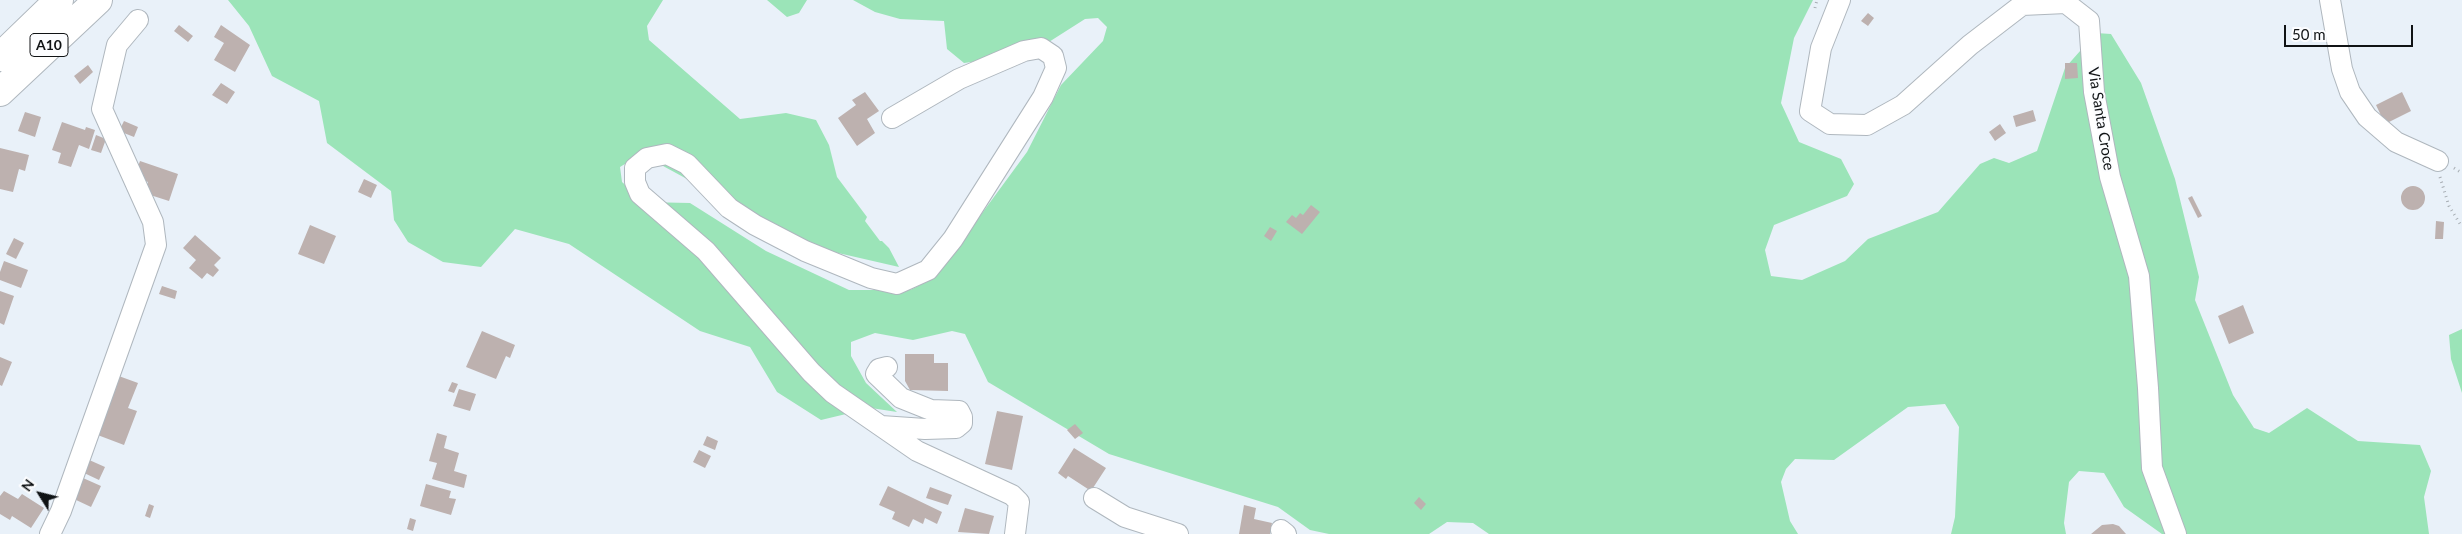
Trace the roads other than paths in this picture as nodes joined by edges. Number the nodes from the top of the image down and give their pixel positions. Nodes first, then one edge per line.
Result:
1 (59, 0) edge
2 (98, 0) edge
3 (1840, 0) edge
4 (2330, 0) edge
5 (138, 20) dead end
6 (0, 57) edge
7 (0, 92) edge
8 (892, 118) dead end
9 (2438, 161) road end
10 (887, 367) dead end
11 (879, 426) junction
12 (1094, 498) dead end
13 (50, 534) edge
14 (1015, 534) edge
15 (1178, 534) edge
16 (2176, 534) edge

1 - 6 highway, A10
2 - 7 highway, A10
3 - 16 street, Via Santa Croce
4 - 9 street
5 - 13 street
8 - 11 street
10 - 11 street
11 - 14 street
12 - 15 street

